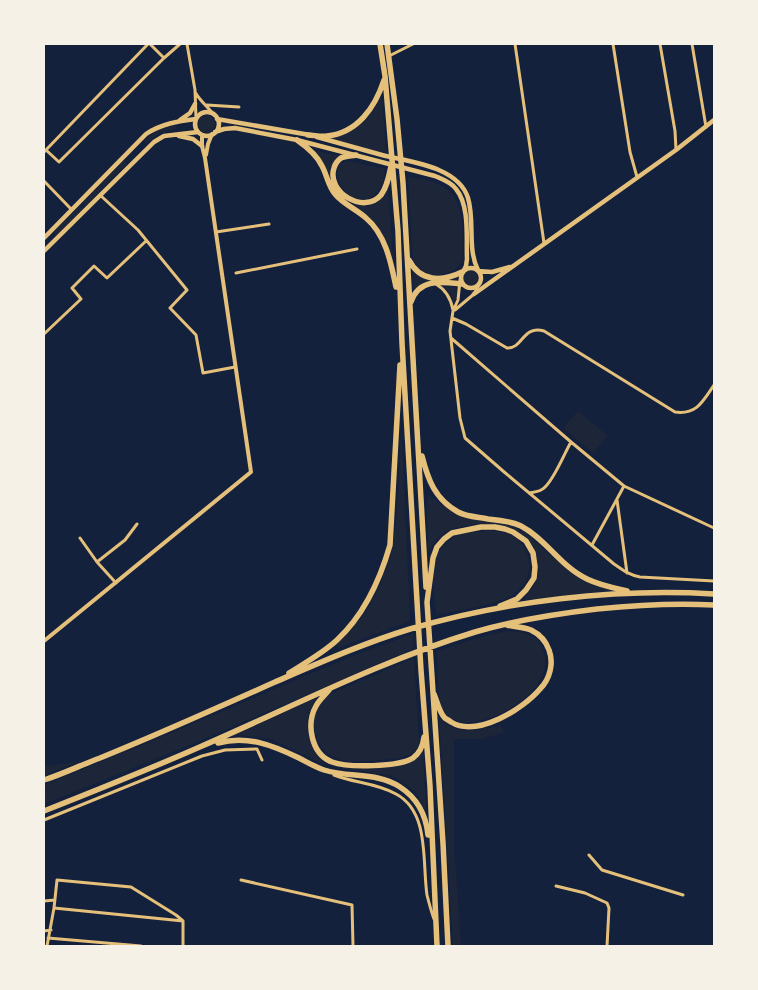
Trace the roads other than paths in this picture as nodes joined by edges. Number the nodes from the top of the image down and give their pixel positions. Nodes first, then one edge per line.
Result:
1 (149, 44) edge
2 (180, 44) edge
3 (187, 44) edge
4 (380, 44) edge
5 (387, 44) edge
6 (413, 44) edge
7 (515, 44) edge
8 (613, 44) edge
9 (660, 44) edge
10 (692, 44) edge
11 (389, 56) junction
12 (164, 58) junction
13 (385, 76) junction
14 (195, 90) junction
15 (195, 104) junction
16 (207, 105) junction
17 (239, 107) dead end
18 (216, 117) junction
19 (196, 118) junction
20 (714, 120) edge
21 (177, 121) junction
22 (706, 127) junction
23 (214, 133) junction
24 (200, 134) junction
25 (169, 135) junction
26 (308, 135) junction
27 (297, 140) junction
28 (202, 146) junction
29 (676, 150) junction
30 (45, 151) edge
31 (356, 155) junction
32 (125, 156) junction
33 (205, 158) junction
34 (390, 158) junction
35 (132, 164) junction
36 (636, 177) junction
37 (44, 181) edge
38 (100, 195) junction
39 (71, 209) junction
40 (269, 224) dead end
41 (216, 232) junction
42 (44, 238) edge
43 (146, 241) junction
44 (544, 243) junction
45 (357, 249) dead end
46 (44, 251) edge
47 (408, 258) junction
48 (513, 266) junction
49 (478, 270) junction
50 (463, 271) junction
51 (236, 273) dead end
52 (434, 283) junction
53 (461, 283) junction
54 (490, 283) junction
55 (479, 284) junction
56 (474, 294) junction
57 (400, 300) junction
58 (411, 304) junction
59 (453, 311) junction
60 (452, 318) junction
61 (44, 334) edge
62 (451, 338) junction
63 (402, 342) junction
64 (235, 367) junction
65 (714, 385) edge
66 (571, 442) junction
67 (419, 444) junction
68 (624, 486) junction
69 (529, 492) junction
70 (617, 500) junction
71 (137, 524) dead end
72 (714, 528) edge
73 (80, 538) dead end
74 (592, 545) junction
75 (97, 562) junction
76 (627, 573) junction
77 (714, 581) edge
78 (116, 583) junction
79 (634, 592) junction
80 (714, 594) edge
81 (427, 602) junction
82 (714, 605) edge
83 (488, 611) junction
84 (502, 624) junction
85 (44, 641) edge
86 (276, 682) junction
87 (332, 687) junction
88 (432, 691) junction
89 (426, 729) junction
90 (202, 746) junction
91 (262, 760) dead end
92 (323, 770) junction
93 (44, 780) edge
94 (44, 811) edge
95 (44, 820) edge
96 (589, 855) dead end
97 (432, 861) junction
98 (241, 880) dead end
99 (556, 886) dead end
100 (683, 895) dead end
101 (55, 900) junction
102 (44, 901) edge
103 (54, 908) junction
104 (183, 921) junction
105 (435, 922) junction
106 (51, 930) junction
107 (44, 931) edge
108 (48, 938) junction
109 (47, 946) edge
110 (141, 946) edge
111 (183, 946) edge
112 (353, 946) edge
113 (437, 946) edge
114 (448, 946) edge
115 (607, 946) edge

1 - 12 street
1 - 30 street
2 - 12 street
3 - 14 street
4 - 13 highway
5 - 11 highway
6 - 11 street
7 - 44 street
8 - 36 street
9 - 29 street
10 - 22 street
11 - 47 highway
12 - 30 street
13 - 26 highway
13 - 34 highway
14 - 15 street
14 - 16 street
15 - 19 street
15 - 21 main road
16 - 17 street
16 - 18 street
18 - 19 main road
18 - 23 main road
18 - 26 main road
19 - 21 main road
19 - 24 main road
20 - 22 main road
21 - 32 main road
22 - 29 main road
23 - 24 main road
23 - 27 main road
23 - 33 street
24 - 25 main road
24 - 28 street
25 - 28 main road
25 - 35 main road
26 - 34 main road
27 - 31 main road
27 - 57 highway
28 - 33 street
29 - 36 main road
31 - 34 highway
31 - 50 main road
32 - 35 main road
32 - 39 main road
33 - 41 street
34 - 49 main road
34 - 57 highway
35 - 38 main road
36 - 44 main road
37 - 39 street
38 - 43 street
38 - 46 main road
39 - 42 main road
40 - 41 street
41 - 64 street
43 - 61 street
43 - 64 street
44 - 48 main road
45 - 51 street
47 - 50 highway
47 - 58 highway
48 - 49 main road
48 - 54 main road
49 - 50 main road
49 - 55 main road
50 - 53 main road
52 - 53 highway
52 - 58 highway
52 - 59 street
53 - 55 main road
53 - 59 street
54 - 55 main road
54 - 56 main road
55 - 56 street
56 - 59 street
57 - 63 highway
58 - 67 highway
59 - 60 street
60 - 62 street
60 - 65 street
62 - 66 street
62 - 69 street
63 - 86 highway
63 - 89 highway
64 - 78 street
66 - 68 street
66 - 69 street
67 - 79 highway
67 - 81 highway
68 - 70 street
68 - 72 street
69 - 74 street
70 - 74 street
70 - 76 street
71 - 75 street
73 - 75 street
74 - 76 street
75 - 78 street
76 - 77 street
78 - 85 street
79 - 80 highway
79 - 83 highway
81 - 83 highway
81 - 88 highway
82 - 84 highway
83 - 86 highway
84 - 87 highway
84 - 88 highway
86 - 93 highway
87 - 89 highway
87 - 90 highway
88 - 114 highway
89 - 97 highway
90 - 92 highway
90 - 94 highway
91 - 95 street
92 - 97 highway
92 - 105 street
96 - 100 street
97 - 105 highway
98 - 112 street
99 - 115 street
101 - 102 street
101 - 103 street
101 - 104 street
103 - 104 street
103 - 106 street
104 - 111 street
105 - 113 highway
106 - 107 street
106 - 108 street
108 - 109 street
108 - 110 street

